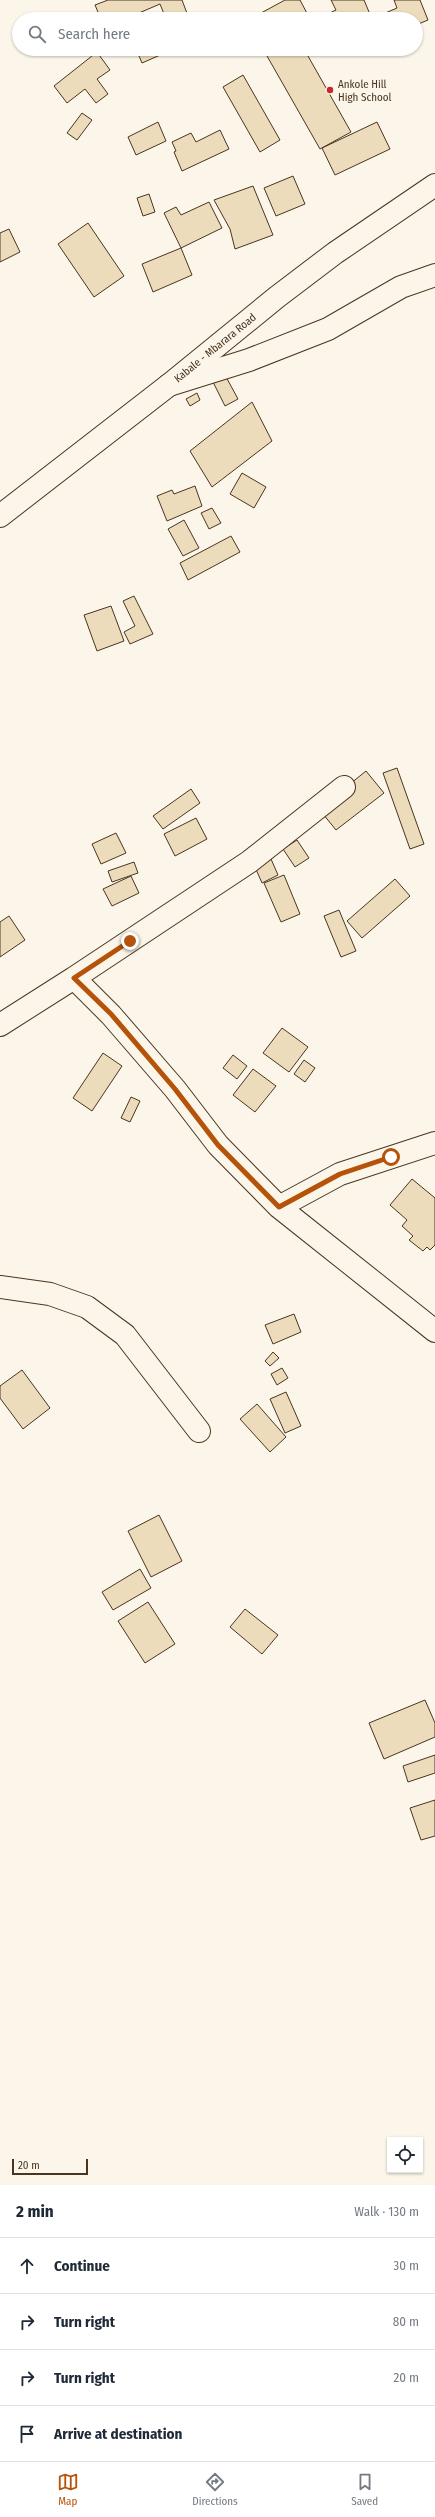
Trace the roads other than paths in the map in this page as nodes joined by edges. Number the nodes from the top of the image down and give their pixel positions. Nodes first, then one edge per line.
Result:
1 (435, 185) edge
2 (435, 275) edge
3 (169, 385) junction
4 (0, 516) edge
5 (344, 787) dead end
6 (74, 978) junction
7 (0, 1025) edge
8 (435, 1143) edge
9 (279, 1207) junction
10 (0, 1286) edge
11 (435, 1331) edge
12 (199, 1431) dead end

1 - 3 street, Kabale - Mbarara Road
2 - 3 street
3 - 4 street, Kabale - Mbarara Road
5 - 6 street
6 - 7 street
6 - 9 street
8 - 9 street
9 - 11 street
10 - 12 street

